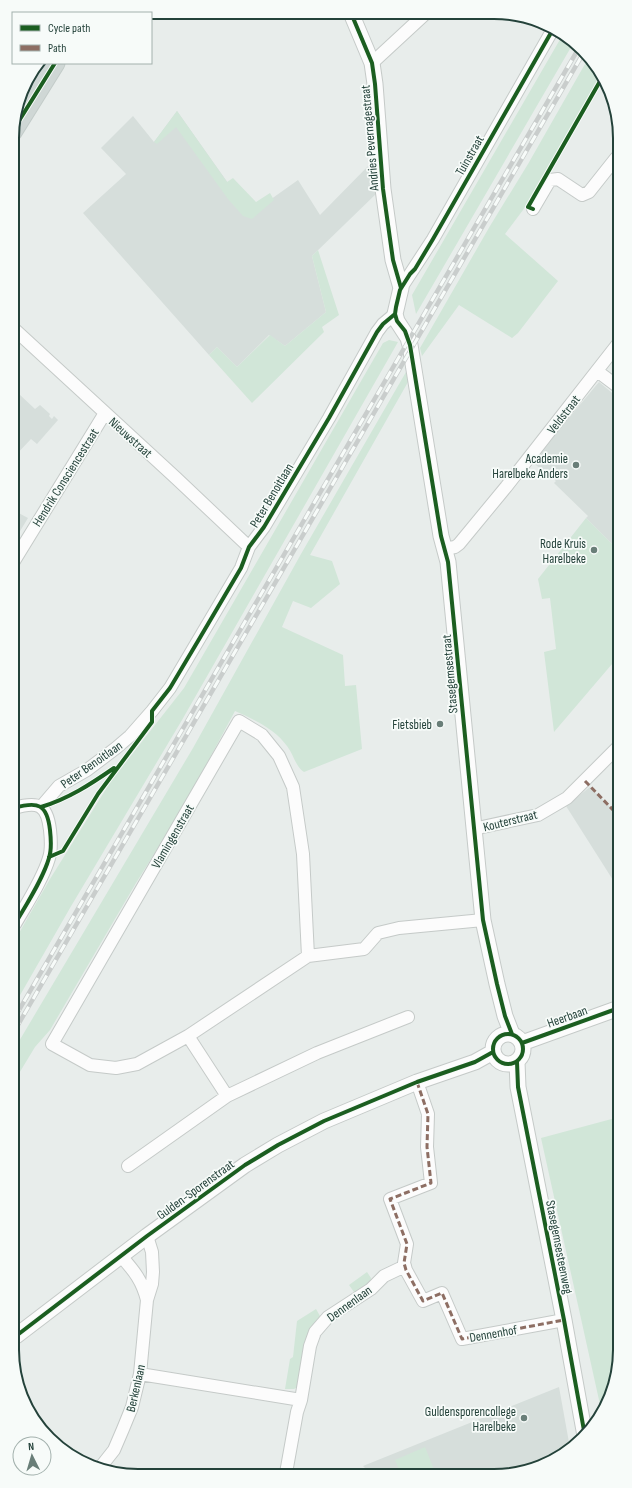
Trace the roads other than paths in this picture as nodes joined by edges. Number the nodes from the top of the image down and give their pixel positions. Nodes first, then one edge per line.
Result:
1 (354, 19) edge
2 (420, 19) edge
3 (551, 33) edge
4 (372, 63) junction
5 (54, 64) edge
6 (21, 118) edge
7 (613, 162) edge
8 (533, 209) dead end
9 (401, 288) junction
10 (395, 314) junction
11 (19, 334) edge
12 (613, 349) edge
13 (597, 371) junction
14 (613, 383) edge
15 (105, 413) junction
16 (249, 547) junction
17 (444, 549) junction
18 (19, 553) edge
19 (613, 753) edge
20 (19, 806) edge
21 (41, 807) junction
22 (474, 829) junction
23 (19, 917) edge
24 (483, 920) junction
25 (308, 956) junction
26 (613, 1010) edge
27 (408, 1017) dead end
28 (188, 1036) junction
29 (512, 1037) junction
30 (504, 1060) junction
31 (417, 1082) junction
32 (227, 1096) junction
33 (128, 1166) dead end
34 (147, 1236) junction
35 (121, 1256) junction
36 (405, 1266) junction
37 (146, 1300) junction
38 (564, 1320) junction
39 (19, 1334) edge
40 (140, 1374) junction
41 (301, 1400) junction
42 (584, 1429) edge
43 (103, 1464) edge
44 (287, 1469) edge

1 - 4 street, Andries Pevernagestraat
2 - 4 street
3 - 9 street, Tuinstraat
4 - 9 street, Andries Pevernagestraat
5 - 6 main road
7 - 8 street
9 - 10 street
10 - 16 street, Peter Benoitlaan
10 - 17 street, Stasegemsestraat
11 - 15 street, Nieuwstraat
12 - 13 street, Veldstraat
13 - 14 street
13 - 17 street, Veldstraat
15 - 16 street, Nieuwstraat
15 - 18 street, Hendrik Consciencestraat
16 - 21 street, Peter Benoitlaan
17 - 22 street, Stasegemsestraat
19 - 22 street, Kouterstraat
20 - 21 street
21 - 23 street
22 - 24 street, Stasegemsestraat
24 - 25 street, Vlamingenstraat
24 - 29 street, Stasegemsestraat
25 - 28 street, Vlamingenstraat
25 - 28 street, Vlamingenstraat
26 - 29 street, Heerbaan
27 - 32 street
28 - 32 street
29 - 30 street, Stasegemsestraat
29 - 30 street
30 - 31 street, Gulden-Sporenstraat
30 - 38 street, Stasegemsesteenweg
31 - 34 street, Gulden-Sporenstraat
31 - 36 street
32 - 33 street
34 - 35 street, Gulden-Sporenstraat
34 - 37 street, Berkenlaan
35 - 37 street, Berkenlaan
35 - 39 street, Gulden-Sporenstraat
36 - 38 street, Dennenhof
36 - 41 street, Dennenlaan
37 - 40 street, Berkenlaan
38 - 42 street, Stasegemsesteenweg
40 - 41 street
40 - 43 street, Berkenlaan
41 - 44 street, Dennenlaan

